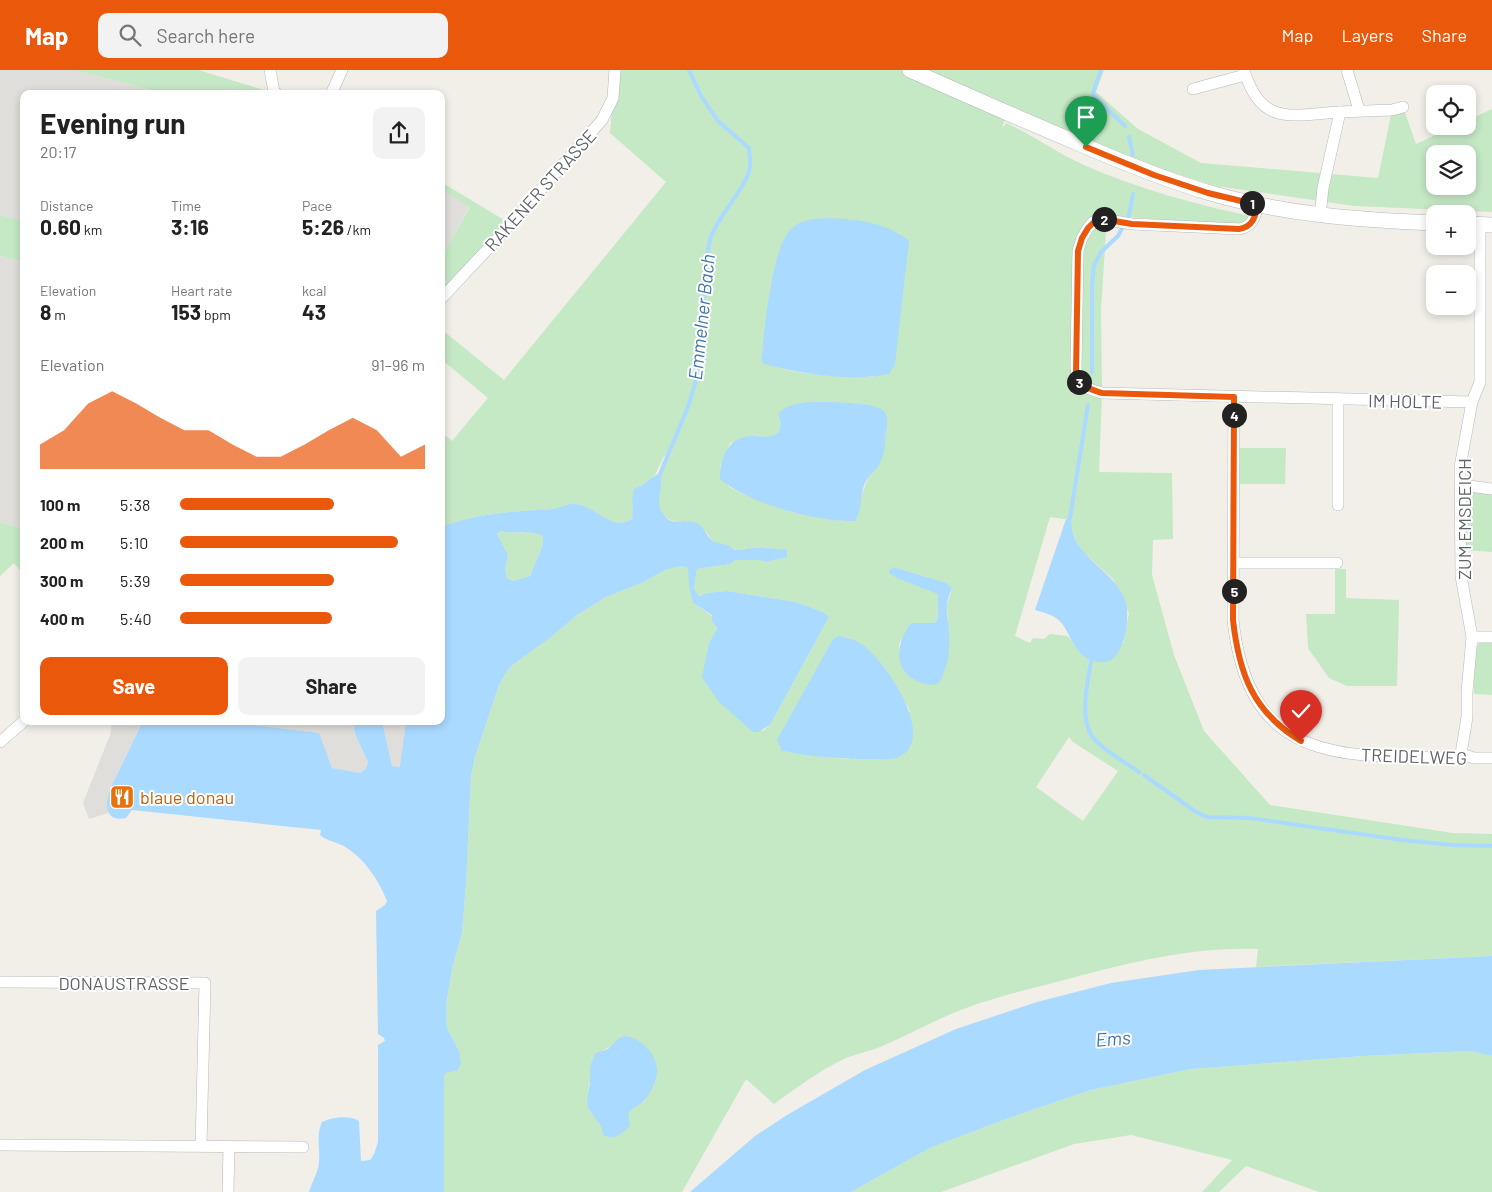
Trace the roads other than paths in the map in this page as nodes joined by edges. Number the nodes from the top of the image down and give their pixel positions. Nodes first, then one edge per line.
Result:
1 (270, 70) edge
2 (342, 70) edge
3 (615, 70) edge
4 (910, 70) edge
5 (1347, 70) edge
6 (1244, 72) edge
7 (1193, 89) dead end
8 (274, 90) edge
9 (333, 90) edge
10 (1403, 107) dead end
11 (1359, 110) junction
12 (1340, 112) junction
13 (1258, 205) junction
14 (1320, 216) junction
15 (1426, 223) edge
16 (1480, 224) edge
17 (445, 295) edge
18 (1480, 382) junction
19 (1492, 383) edge
20 (1234, 397) junction
21 (1338, 399) junction
22 (1472, 402) junction
23 (1462, 486) junction
24 (1492, 489) edge
25 (1338, 505) dead end
26 (1234, 563) junction
27 (1336, 563) dead end
28 (1472, 637) junction
29 (1492, 637) edge
30 (20, 724) edge
31 (0, 742) edge
32 (1461, 754) junction
33 (1492, 758) edge
34 (0, 982) edge
35 (0, 1145) edge
36 (201, 1146) junction
37 (229, 1147) junction
38 (304, 1147) dead end
39 (228, 1192) edge

1 - 8 street
2 - 9 street
3 - 17 street, RAKENER STRASSE
4 - 13 street
5 - 11 street
6 - 7 street
6 - 12 street
10 - 11 street
11 - 12 street
12 - 14 street
13 - 14 street
13 - 20 street, IM HOLTE
14 - 15 street
16 - 18 street, ZUM EMSDEICH
18 - 19 street
18 - 22 street, ZUM EMSDEICH
20 - 21 street, IM HOLTE
20 - 26 street, TREIDELWEG
21 - 22 street, IM HOLTE
21 - 25 street
22 - 23 street, ZUM EMSDEICH
23 - 24 street
23 - 28 street, ZUM EMSDEICH
26 - 27 street
26 - 32 street, TREIDELWEG
28 - 29 street
28 - 32 street, ZUM EMSDEICH
30 - 31 street
32 - 33 street, TREIDELWEG
34 - 36 street, DONAUSTRASSE
35 - 36 street
36 - 37 street
37 - 38 street
37 - 39 street

